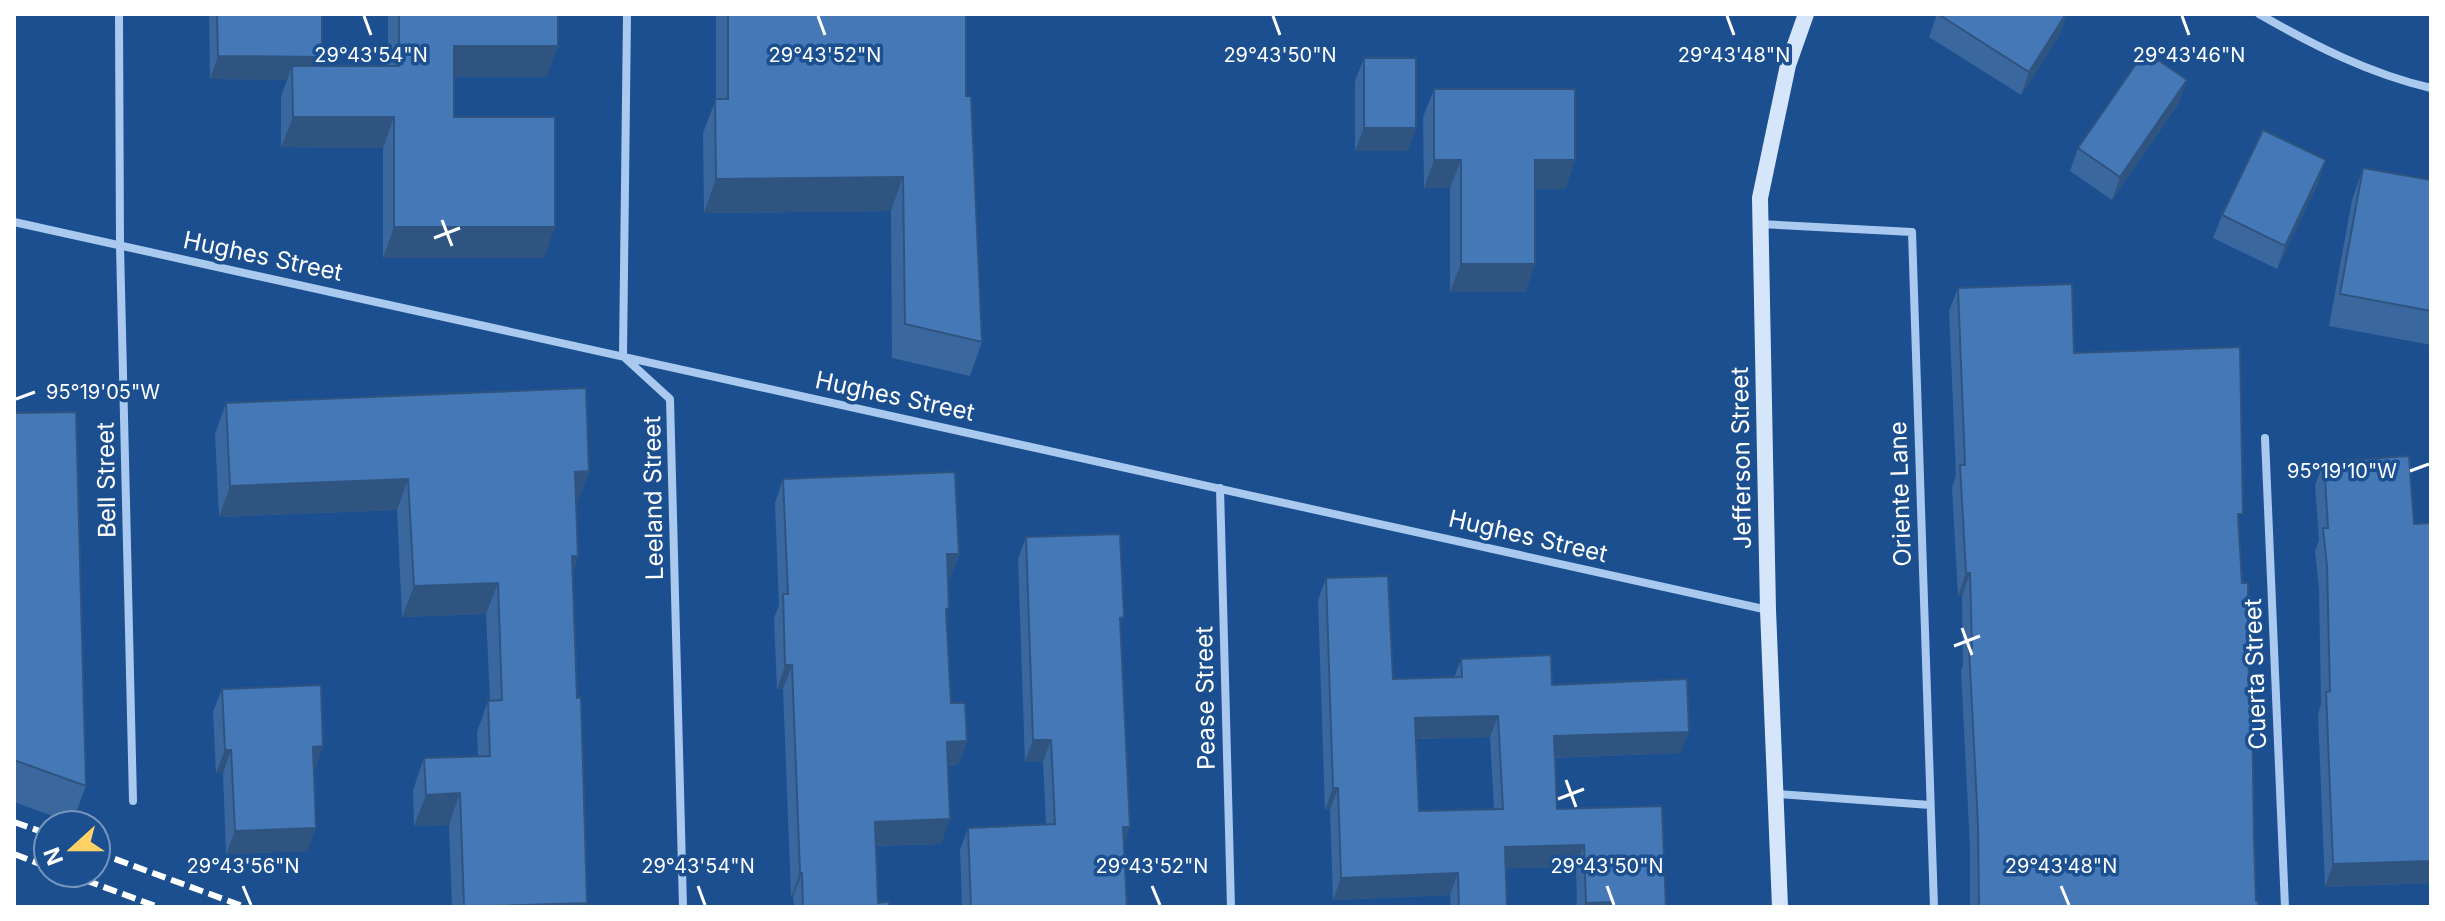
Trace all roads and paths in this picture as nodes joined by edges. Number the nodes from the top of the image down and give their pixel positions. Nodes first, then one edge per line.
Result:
1 (119, 14) edge
2 (627, 14) edge
3 (1806, 14) edge
4 (2259, 14) edge
5 (2431, 88) edge
6 (14, 222) edge
7 (1760, 224) junction
8 (120, 246) junction
9 (623, 356) junction
10 (2265, 438) dead end
11 (1220, 488) junction
12 (1768, 610) junction
13 (1777, 794) junction
14 (133, 801) dead end
15 (1930, 805) junction
16 (683, 907) edge
17 (1231, 907) edge
18 (1780, 907) edge
19 (1934, 907) edge
20 (2285, 907) edge

1 - 8 street, Bell Street
2 - 9 street
3 - 7 street, Jefferson Street
4 - 5 street
6 - 8 street, Hughes Street
7 - 12 street, Jefferson Street
7 - 15 street, Oriente Lane
8 - 9 street, Hughes Street
8 - 14 street, Bell Street
9 - 11 street, Hughes Street
9 - 16 street, Leeland Street
10 - 20 street, Cuerta Street
11 - 12 street, Hughes Street
11 - 17 street, Pease Street
12 - 13 street, Jefferson Street
13 - 15 street
13 - 18 street, Jefferson Street
15 - 19 street, Oriente Lane

